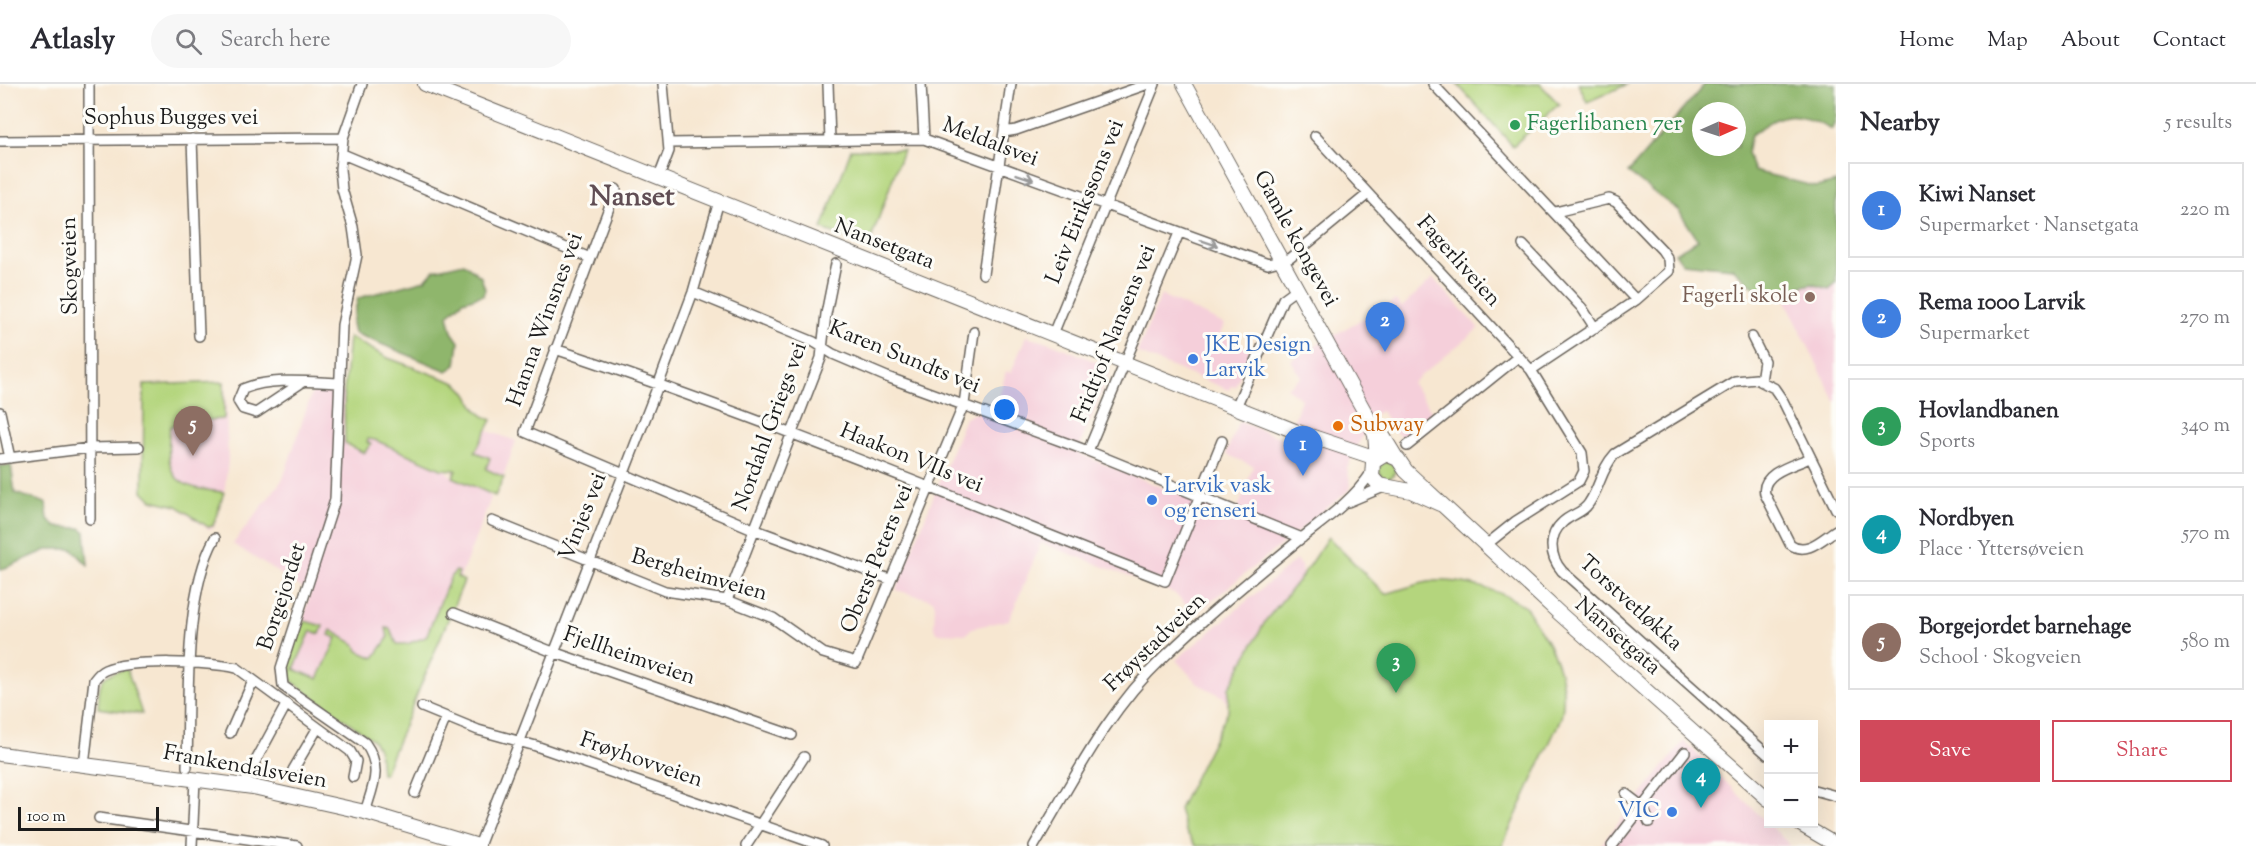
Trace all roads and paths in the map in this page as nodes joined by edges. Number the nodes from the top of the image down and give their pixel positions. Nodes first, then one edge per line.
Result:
1 (88, 84) edge
2 (362, 84) edge
3 (425, 84) edge
4 (663, 84) edge
5 (828, 84) edge
6 (921, 84) edge
7 (1011, 84) edge
8 (1148, 84) edge
9 (1155, 84) edge
10 (1184, 84) edge
11 (1432, 84) edge
12 (1004, 132) junction
13 (1315, 136) dead end
14 (343, 138) junction
15 (89, 139) junction
16 (192, 139) junction
17 (924, 139) junction
18 (0, 141) edge
19 (830, 141) junction
20 (669, 143) junction
21 (345, 155) dead end
22 (999, 167) junction
23 (659, 177) junction
24 (616, 189) dead end
25 (1368, 194) junction
26 (719, 201) junction
27 (1106, 206) junction
28 (1555, 212) junction
29 (1179, 233) junction
30 (1523, 245) dead end
31 (590, 258) junction
32 (1284, 260) junction
33 (836, 264) dead end
34 (984, 274) dead end
35 (1298, 288) junction
36 (693, 292) junction
37 (1636, 300) junction
38 (1595, 328) junction
39 (974, 332) dead end
40 (1053, 334) junction
41 (200, 336) dead end
42 (1752, 337) dead end
43 (823, 348) junction
44 (555, 349) junction
45 (1518, 357) junction
46 (1124, 363) junction
47 (1530, 370) junction
48 (1761, 381) junction
49 (301, 383) junction
50 (340, 383) junction
51 (659, 383) junction
52 (964, 404) junction
53 (1236, 407) junction
54 (0, 412) edge
55 (1367, 416) junction
56 (793, 433) junction
57 (1222, 441) dead end
58 (1329, 444) junction
59 (1407, 446) dead end
60 (139, 447) dead end
61 (90, 448) junction
62 (1088, 451) junction
63 (1377, 457) junction
64 (5, 458) edge
65 (1810, 458) junction
66 (1398, 461) junction
67 (1371, 473) junction
68 (622, 475) junction
69 (1388, 486) junction
70 (928, 488) junction
71 (1200, 497) junction
72 (1346, 503) junction
73 (1440, 504) junction
74 (1836, 509) edge
75 (90, 519) dead end
76 (492, 521) dead end
77 (753, 529) junction
78 (1836, 530) edge
79 (215, 538) dead end
80 (1302, 538) junction
81 (1486, 545) junction
82 (588, 561) junction
83 (889, 579) junction
84 (727, 600) junction
85 (454, 613) dead end
86 (553, 652) junction
87 (856, 663) joint
88 (191, 664) junction
89 (253, 681) junction
90 (286, 705) junction
91 (422, 707) dead end
92 (446, 717) junction
93 (317, 729) junction
94 (230, 733) dead end
95 (792, 735) dead end
96 (519, 741) junction
97 (1764, 751) edge
98 (1685, 752) dead end
99 (0, 754) edge
100 (804, 757) dead end
101 (84, 765) junction
102 (293, 770) dead end
103 (191, 773) junction
104 (247, 777) dead end
105 (353, 777) dead end
106 (1818, 791) edge
107 (415, 793) dead end
108 (1626, 794) dead end
109 (1764, 795) edge
110 (1836, 796) edge
111 (1643, 807) junction
112 (365, 812) junction
113 (99, 818) dead end
114 (1649, 822) dead end
115 (761, 824) junction
116 (1799, 828) edge
117 (1807, 828) edge
118 (193, 830) junction
119 (1836, 845) edge
120 (192, 846) edge
121 (297, 846) edge
122 (478, 846) edge
123 (746, 846) edge
124 (822, 846) edge
125 (1034, 846) edge
126 (1612, 846) edge
127 (1815, 846) edge

1 - 15 street, Skogveien
2 - 14 street, Borgejordet
3 - 23 main road, Nansetgata
4 - 20 street
5 - 19 street
6 - 17 street
7 - 12 street
8 - 12 street
9 - 27 street, Leiv Eirikssons vei
10 - 32 main road, Gamle kongevei
11 - 28 street
12 - 22 street
13 - 25 street, Fagerliveien
14 - 16 street, Sophus Bugges vei
14 - 50 street, Borgejordet
15 - 16 street, Sophus Bugges vei
15 - 18 street, Sophus Bugges vei
15 - 61 street, Skogveien
16 - 41 street
17 - 19 street, Meldalsvei
17 - 22 street, Meldalsvei
19 - 20 street, Meldalsvei
20 - 23 street
21 - 31 street
22 -> 27 street, Meldalsvei
22 - 34 street
23 - 26 main road, Nansetgata
24 - 31 street, Hanna Winsnes vei
25 - 32 street
25 - 45 street, Fagerliveien
26 - 36 street, Vinjes vei
26 - 40 main road, Nansetgata
27 - 29 street, Meldalsvei
27 - 40 street, Leiv Eirikssons vei
28 - 37 street
28 - 37 street
29 -> 32 street, Meldalsvei
29 - 46 street, Fridtjof Nansens vei
30 - 38 street
31 - 44 street, Hanna Winsnes vei
32 - 35 main road, Gamle kongevei
33 - 43 street, Nordahl Griegs vei
35 - 53 street
35 - 55 main road, Gamle kongevei
36 - 43 street, Karen Sundts vei
36 - 51 street, Vinjes vei
37 - 38 street
38 - 47 street
39 - 52 street, Oberst Peters vei
40 - 46 main road, Nansetgata
42 - 48 street
43 - 52 street, Karen Sundts vei
43 - 56 street, Nordahl Griegs vei
44 - 51 street, Haakon VIIs vei
44 - 68 street, Hanna Winsnes vei
45 - 47 street, Fagerliveien
45 - 59 street
46 - 53 main road, Nansetgata
46 - 62 street, Fridtjof Nansens vei
47 - 81 street, Fagerliveien
48 - 65 street
48 - 97 street, Torstvetløkka
49 - 49 street
49 - 50 street
50 - 112 street, Borgejordet
51 - 56 street, Haakon VIIs vei
51 - 68 street, Vinjes vei
52 - 62 street, Karen Sundts vei
52 - 70 street, Oberst Peters vei
53 - 58 main road, Nansetgata
54 - 64 street
55 - 63 main road, Gamle kongevei
55 - 66 main road, Gamle kongevei
56 - 70 street, Haakon VIIs vei
56 - 77 street, Nordahl Griegs vei
57 - 71 street
58 - 63 main road, Nansetgata
58 - 67 main road, Nansetgata
60 - 61 street
61 - 64 street
61 - 75 street, Skogveien
62 - 71 street, Karen Sundts vei
63 - 66 main road
63 - 67 main road
65 - 74 street
65 - 78 street
66 - 69 main road
66 - 73 main road, Nansetgata
67 - 69 main road
67 - 72 street, Frøystadveien
68 - 77 street
68 - 82 street, Vinjes vei
69 - 72 street, Frøystadveien
69 - 73 main road, Nansetgata
70 - 71 street, Haakon VIIs vei
70 - 83 street, Oberst Peters vei
71 - 80 street, Karen Sundts vei
72 - 80 street, Frøystadveien
73 - 81 main road, Nansetgata
76 - 82 street, Bergheimveien
77 - 83 street
77 - 84 street, Nordahl Griegs vei
79 - 88 street
80 - 125 street, Frøystadveien
81 - 109 main road, Nansetgata
82 - 84 street, Bergheimveien
82 - 86 street, Vinjes vei
83 - 87 street, Oberst Peters vei
84 - 87 street, Bergheimveien
85 - 86 street, Fjellheimveien
86 - 95 street, Fjellheimveien
86 - 96 street, Vinjes vei
88 - 89 street
88 - 101 street
88 - 103 street
89 - 90 street
89 - 94 street
90 - 93 street
90 - 104 street
91 - 92 street, Frøyhovveien
92 - 96 street, Frøyhovveien
92 - 107 street
93 - 102 street
93 - 105 street
96 - 115 street, Frøyhovveien
96 - 122 street, Vinjes vei
98 - 111 street
99 - 101 main road, Frankendalsveien
100 - 115 street
101 - 103 main road, Frankendalsveien
103 - 112 main road, Frankendalsveien
103 - 118 street
106 - 110 street
108 - 111 street
111 - 114 street
111 - 126 street
112 - 122 main road, Frankendalsveien
113 - 118 street
115 - 123 street
115 - 124 street, Frøyhovveien
116 - 127 main road
117 - 119 main road
118 - 120 street
118 - 121 street

